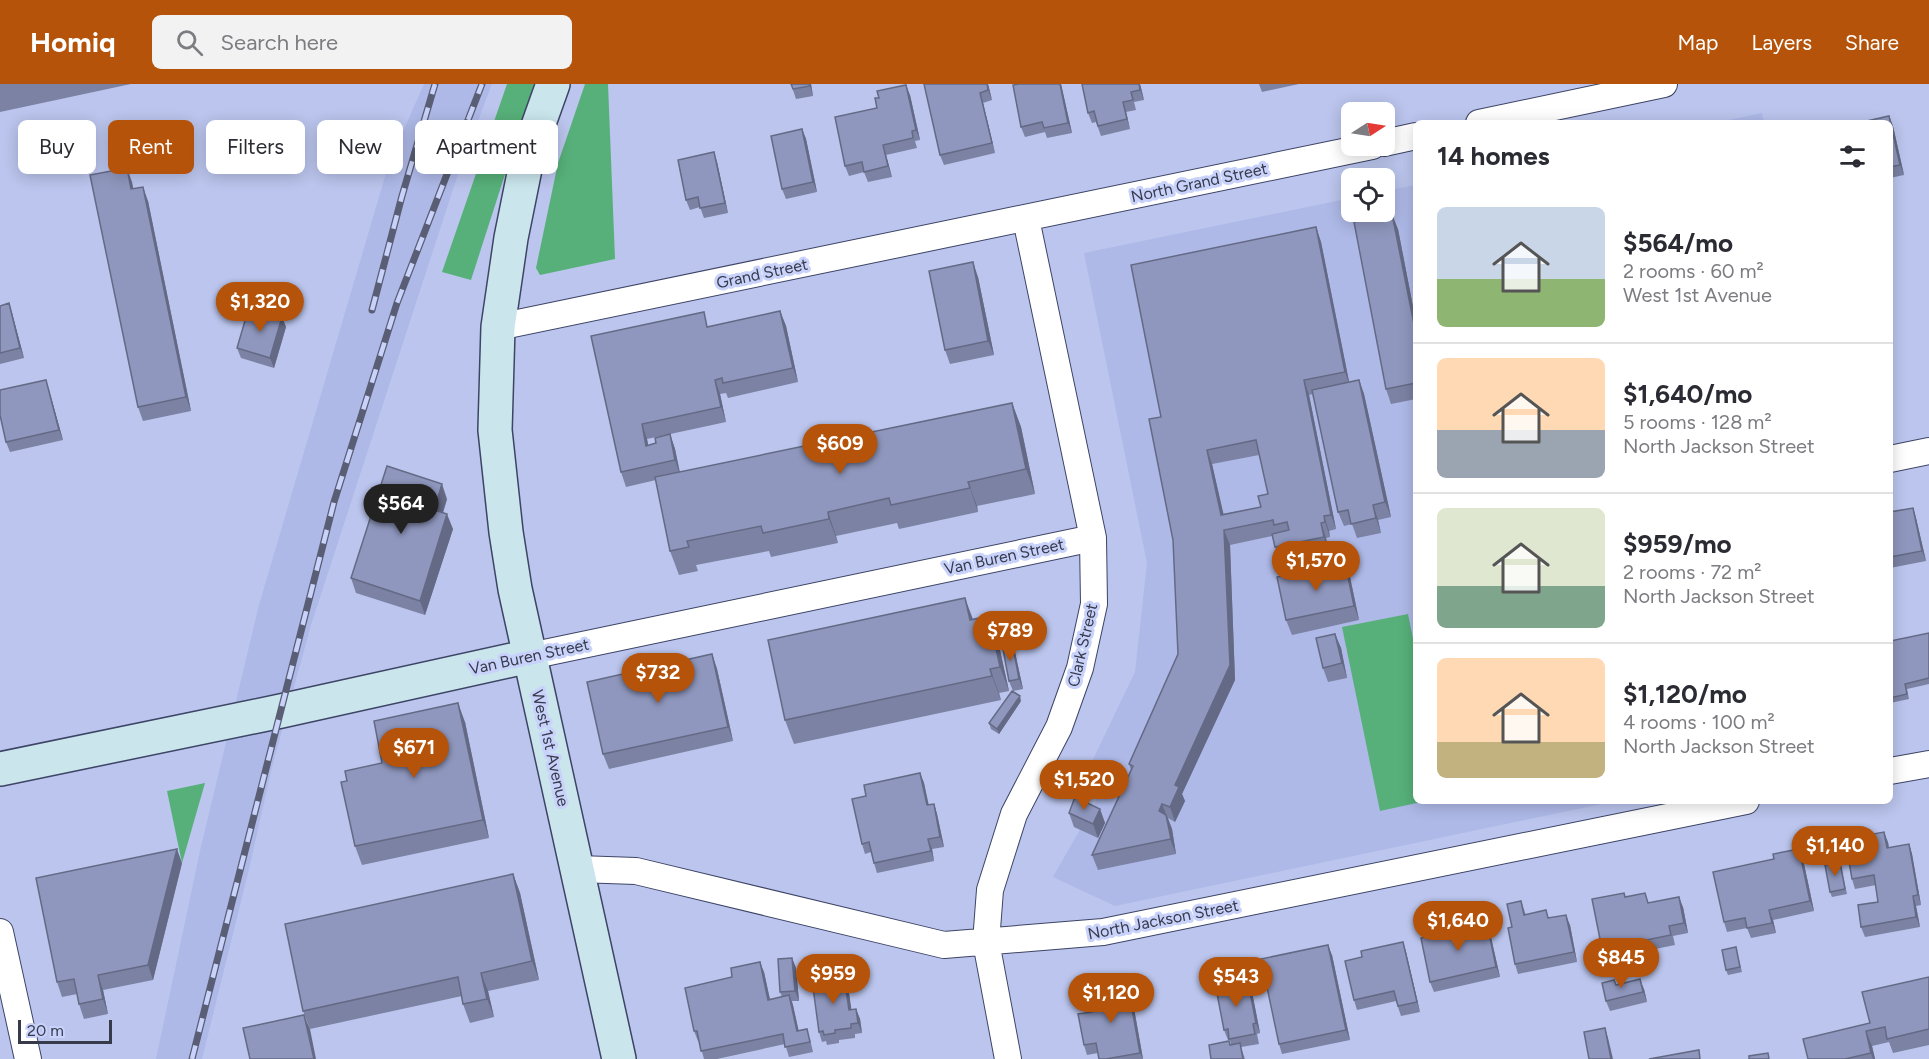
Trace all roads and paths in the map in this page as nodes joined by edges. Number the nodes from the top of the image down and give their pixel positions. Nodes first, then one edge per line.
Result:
1 (553, 84) edge
2 (1664, 84) edge
3 (1493, 120) edge
4 (1413, 137) edge
5 (1395, 141) edge
6 (1341, 153) edge
7 (1026, 219) junction
8 (498, 327) junction
9 (1929, 451) edge
10 (1893, 458) edge
11 (1093, 538) junction
12 (530, 656) junction
13 (1929, 764) edge
14 (0, 769) edge
15 (1893, 770) edge
16 (1716, 804) edge
17 (578, 869) junction
18 (0, 932) edge
19 (986, 942) junction
20 (28, 1059) edge
21 (619, 1059) edge
22 (1008, 1059) edge

1 - 8 street, West 1st Avenue
2 - 3 street
4 - 5 street
6 - 7 street, North Grand Street
7 - 8 street, Grand Street
7 - 11 street, Clark Street
8 - 12 street, West 1st Avenue
9 - 10 street
11 - 12 street, Van Buren Street
11 - 19 street, Clark Street
12 - 14 street, Van Buren Street
12 - 17 street, West 1st Avenue
13 - 15 street
16 - 19 street, North Jackson Street
17 - 19 street, North Jackson Street
17 - 21 street, West 1st Avenue
18 - 20 street
19 - 22 street, Clark Street

